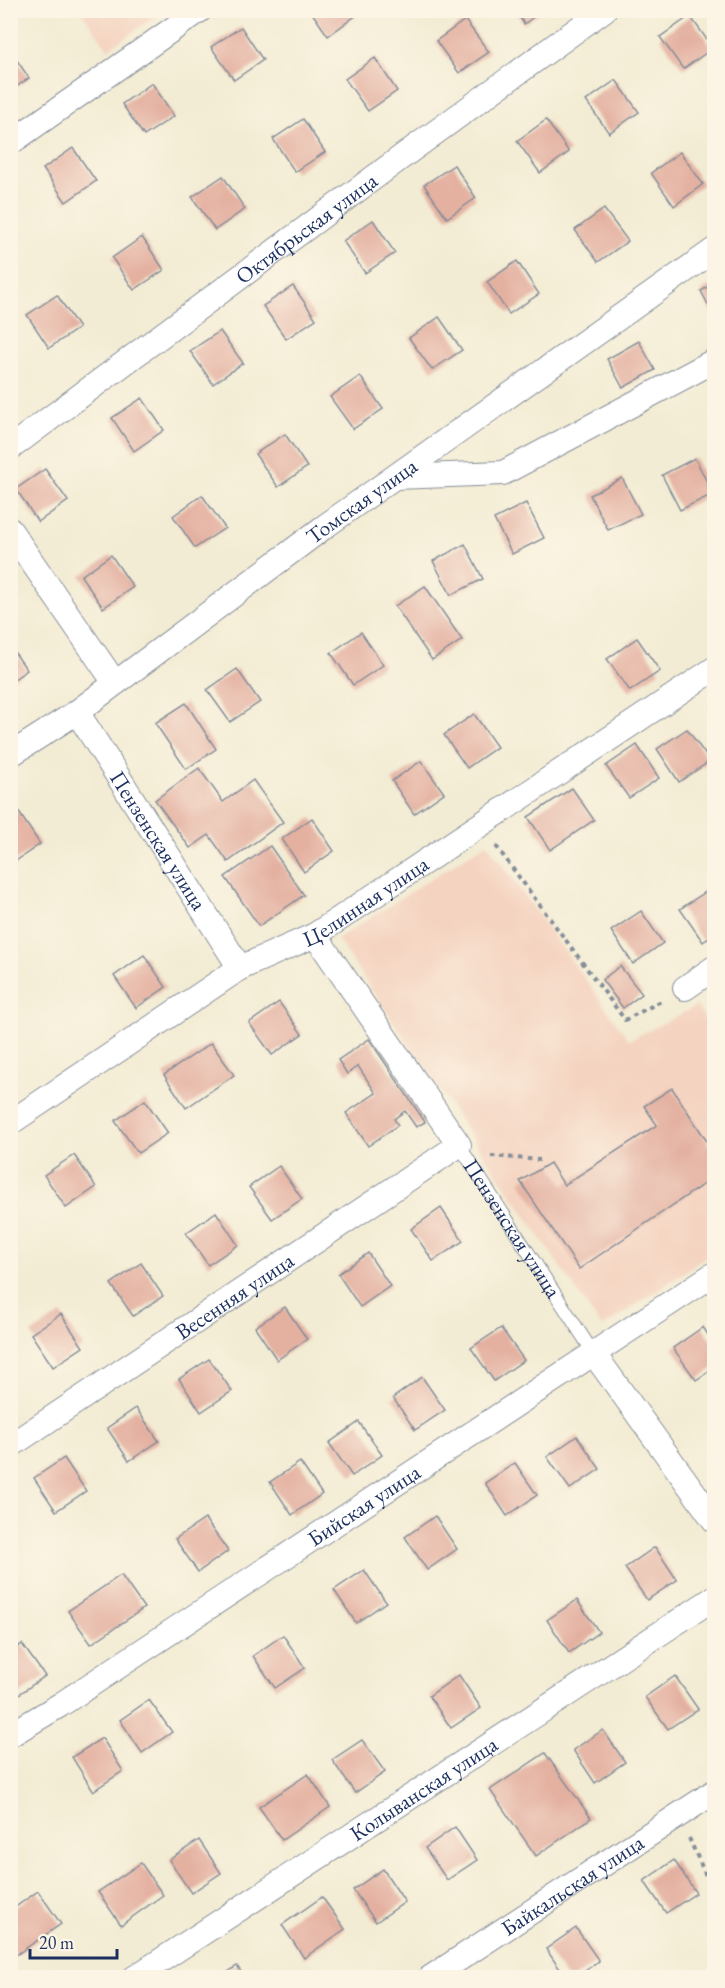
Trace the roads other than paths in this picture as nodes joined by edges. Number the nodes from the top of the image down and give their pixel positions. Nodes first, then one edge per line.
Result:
1 (200, 10) edge
2 (604, 10) edge
3 (10, 142) edge
4 (714, 250) edge
5 (714, 361) edge
6 (10, 448) edge
7 (395, 477) junction
8 (10, 530) edge
9 (714, 669) edge
10 (115, 683) junction
11 (77, 712) junction
12 (10, 755) edge
13 (315, 935) junction
14 (240, 968) junction
15 (714, 968) edge
16 (685, 988) road end
17 (10, 1123) edge
18 (459, 1145) junction
19 (714, 1274) edge
20 (594, 1354) junction
21 (10, 1446) edge
22 (714, 1520) edge
23 (714, 1598) edge
24 (10, 1735) edge
25 (714, 1792) edge
26 (134, 1977) edge
27 (430, 1977) edge

1 - 3 street
2 - 6 street, Октябрьская улица
4 - 7 street, Томская улица
5 - 7 street
7 - 10 street, Томская улица
8 - 10 street
9 - 13 street, Целинная улица
10 - 11 street, Томская улица
11 - 12 street, Томская улица
11 - 14 street, Пензенская улица
13 - 14 street, Целинная улица
13 - 18 street, Пензенская улица
14 - 17 street, Целинная улица
15 - 16 street
18 - 20 lane, Пензенская улица
18 - 21 street, Весенняя улица
19 - 20 street, Бийская улица
20 - 22 street, Пензенская улица
20 - 24 street, Бийская улица
23 - 26 street, Колыванская улица
25 - 27 street, Байкальская улица

